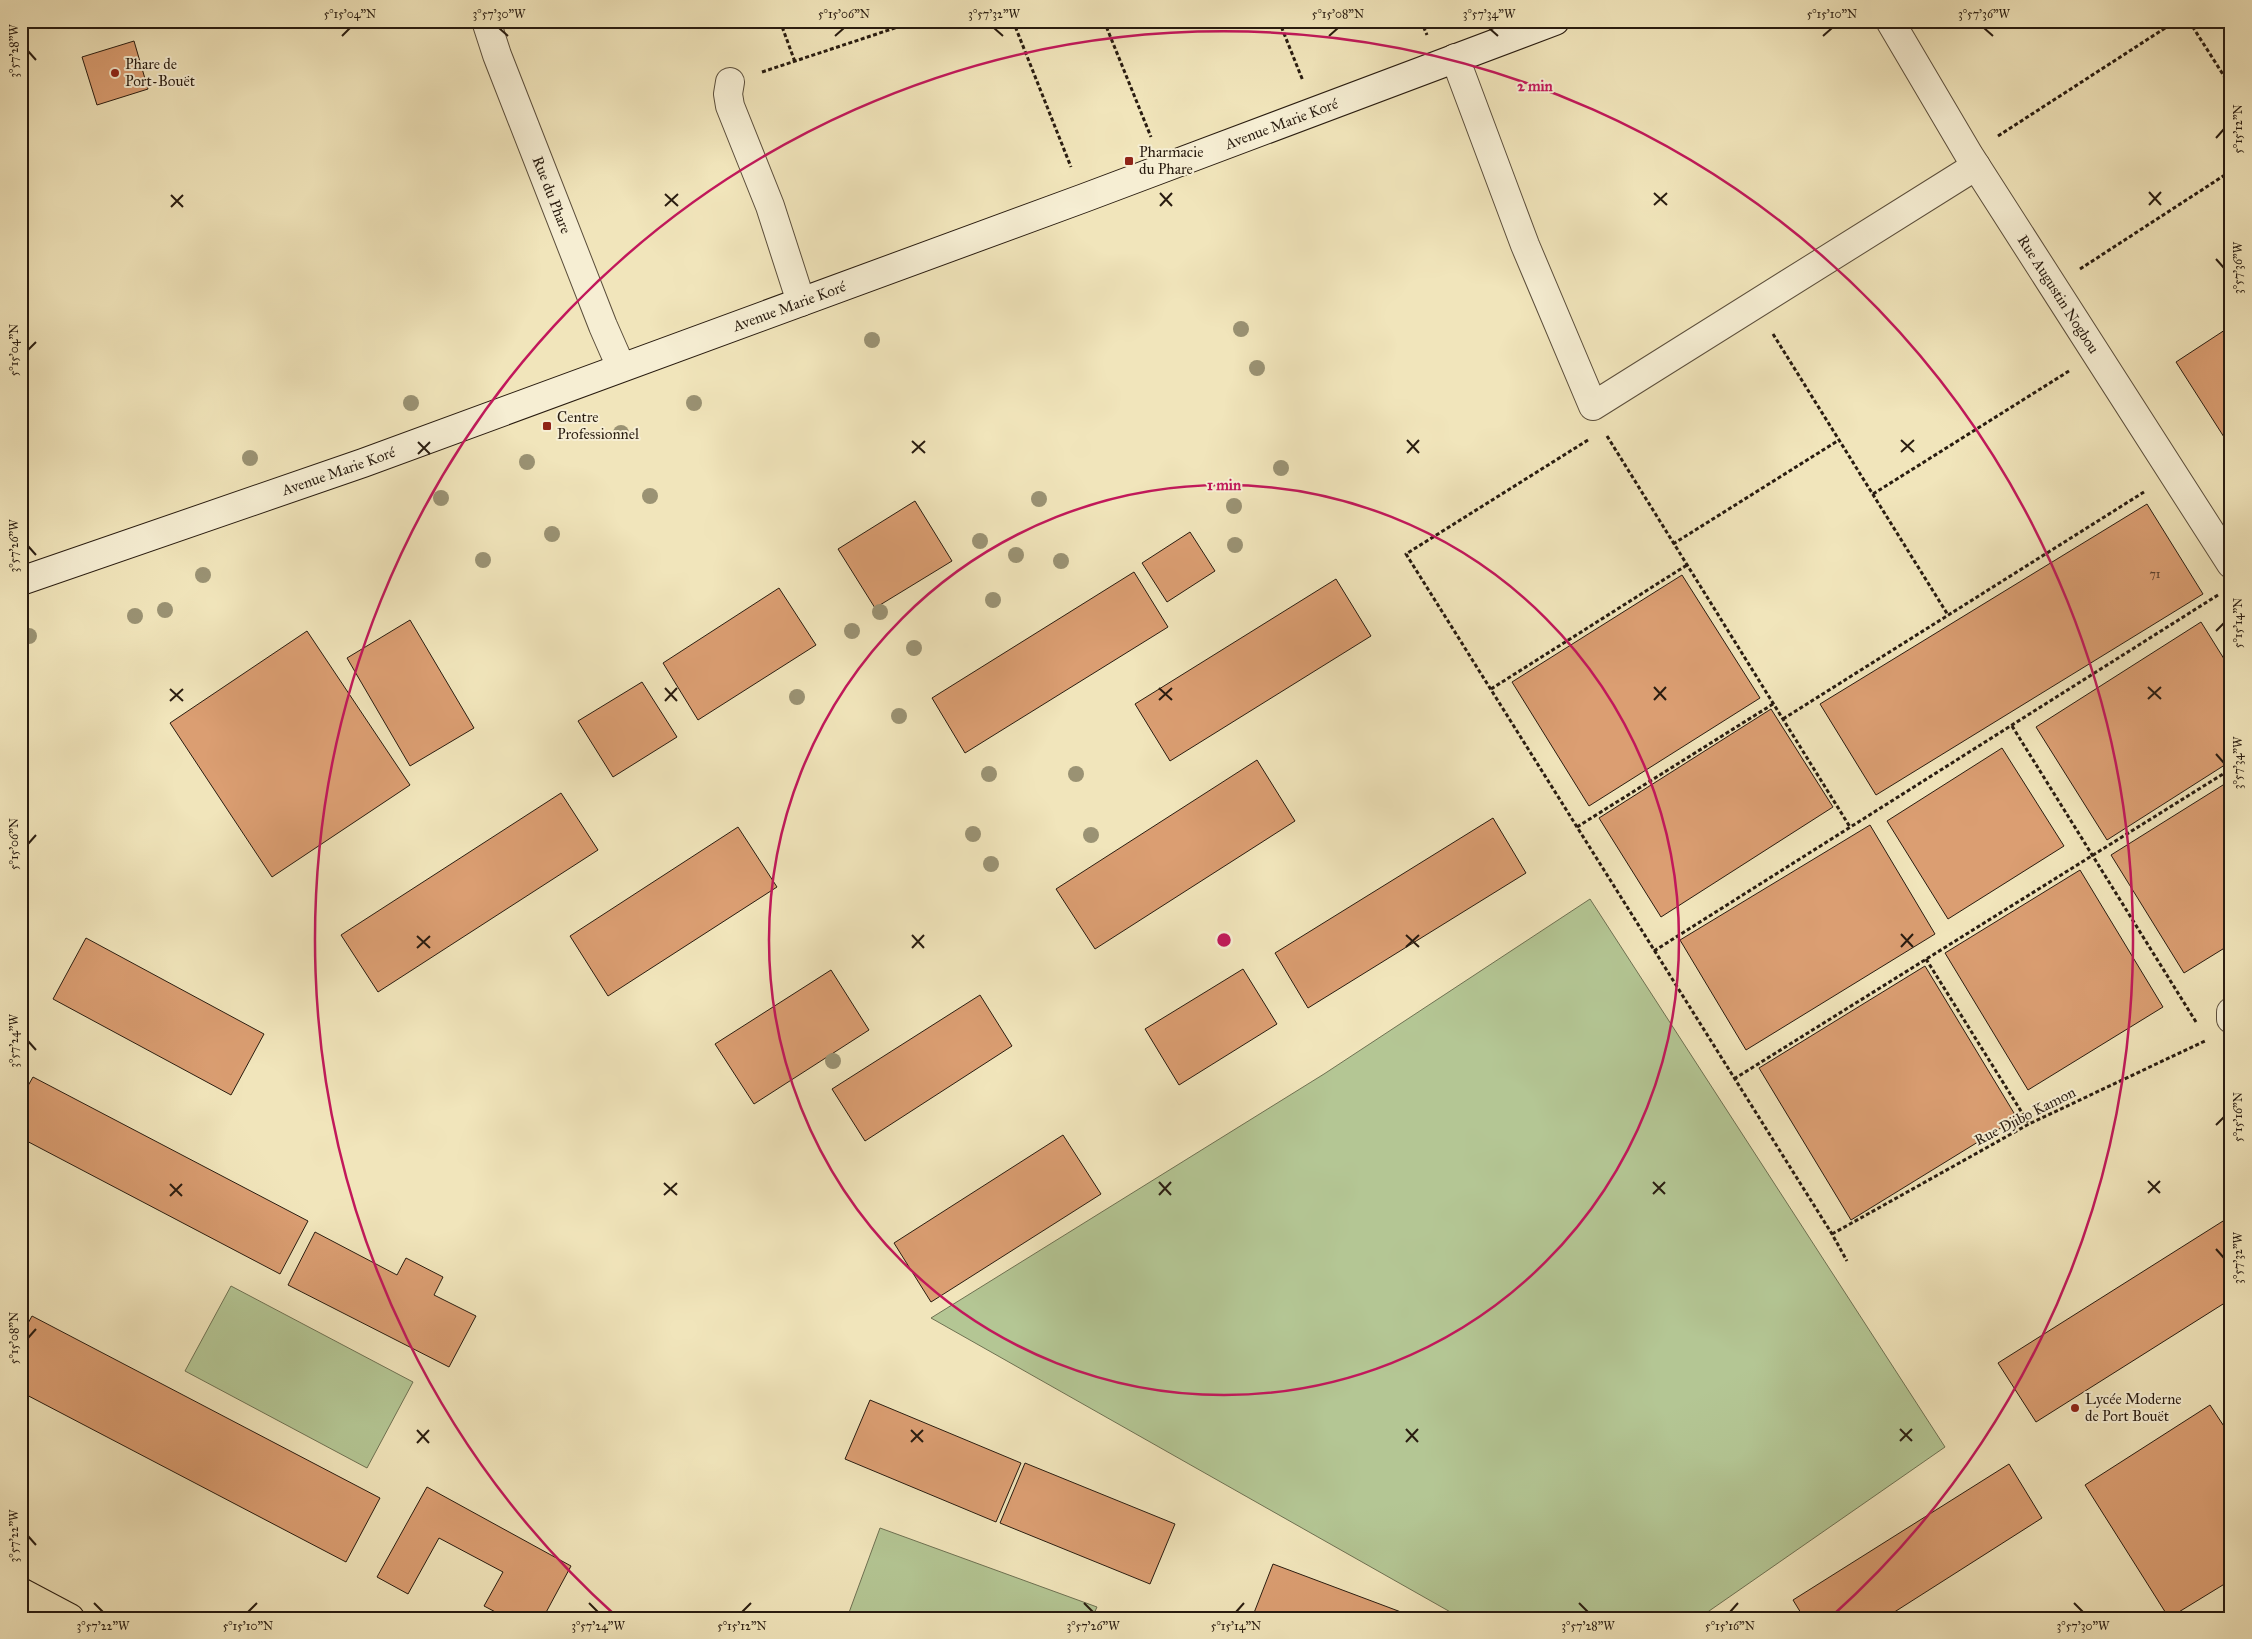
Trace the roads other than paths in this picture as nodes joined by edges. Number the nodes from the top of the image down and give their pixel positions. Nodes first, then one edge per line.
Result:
1 (486, 21) edge
2 (1555, 21) edge
3 (1890, 21) edge
4 (1454, 58) junction
5 (730, 82) road end
6 (1973, 160) junction
7 (801, 302) junction
8 (621, 366) junction
9 (2231, 564) edge
10 (21, 581) edge
11 (2231, 1012) edge
12 (2223, 1027) edge
13 (21, 1592) edge
14 (70, 1618) edge

1 - 8 street, Rue du Phare
2 - 4 street, Avenue Marie Koré
3 - 6 street, Rue Augustin Nogbou
4 - 6 street
4 - 7 street, Avenue Marie Koré
5 - 7 street
6 - 9 street, Rue Augustin Nogbou
7 - 8 street, Avenue Marie Koré
8 - 10 street, Avenue Marie Koré
11 - 12 street
13 - 14 highway

